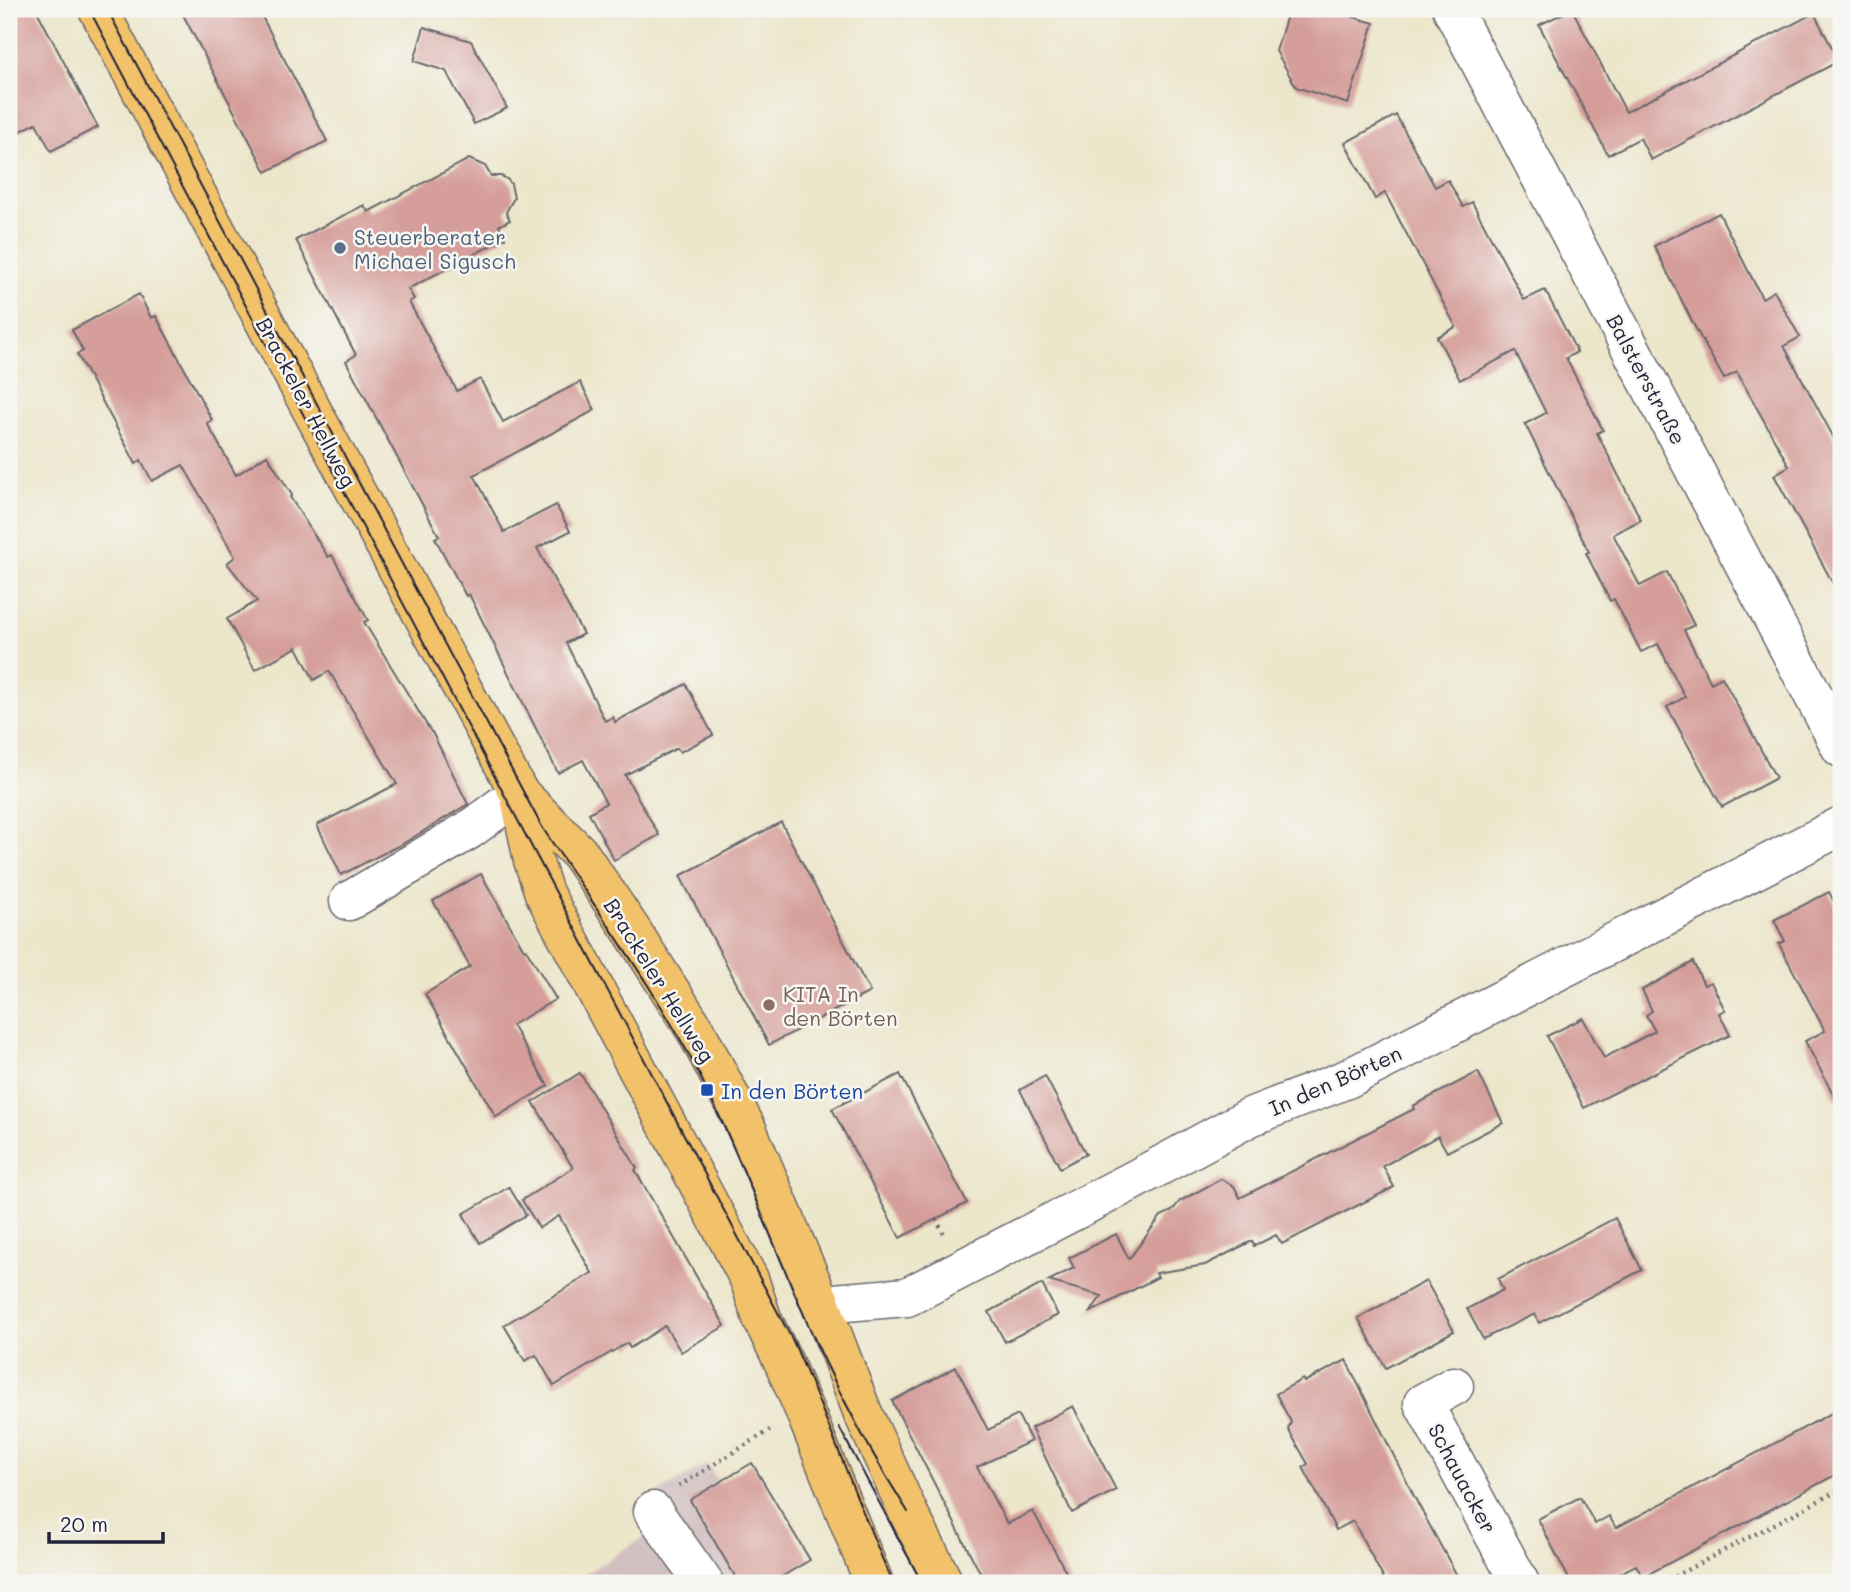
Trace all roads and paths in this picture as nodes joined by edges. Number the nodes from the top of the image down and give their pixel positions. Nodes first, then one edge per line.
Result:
1 (98, 9) edge
2 (1452, 9) edge
3 (1841, 748) edge
4 (519, 793) junction
5 (1841, 826) edge
6 (349, 901) dead end
7 (749, 1279) junction
8 (821, 1304) junction
9 (1454, 1386) dead end
10 (776, 1426) dead end
11 (1841, 1489) edge
12 (653, 1511) joint
13 (705, 1583) edge
14 (874, 1583) edge
15 (944, 1583) edge
16 (1520, 1583) edge
17 (1662, 1583) edge

1 - 4 main road, Brackeler Hellweg
2 - 3 street, Balsterstraße
4 - 6 street
4 - 7 main road, Brackeler Hellweg
4 - 8 main road, Brackeler Hellweg
5 - 8 street, In den Börten
7 - 8 main road, Brackeler Hellweg
7 - 14 main road, Brackeler Hellweg
8 - 15 main road, Brackeler Hellweg
9 - 16 street, Schauacker
10 - 12 path
11 - 17 path
12 - 13 street

